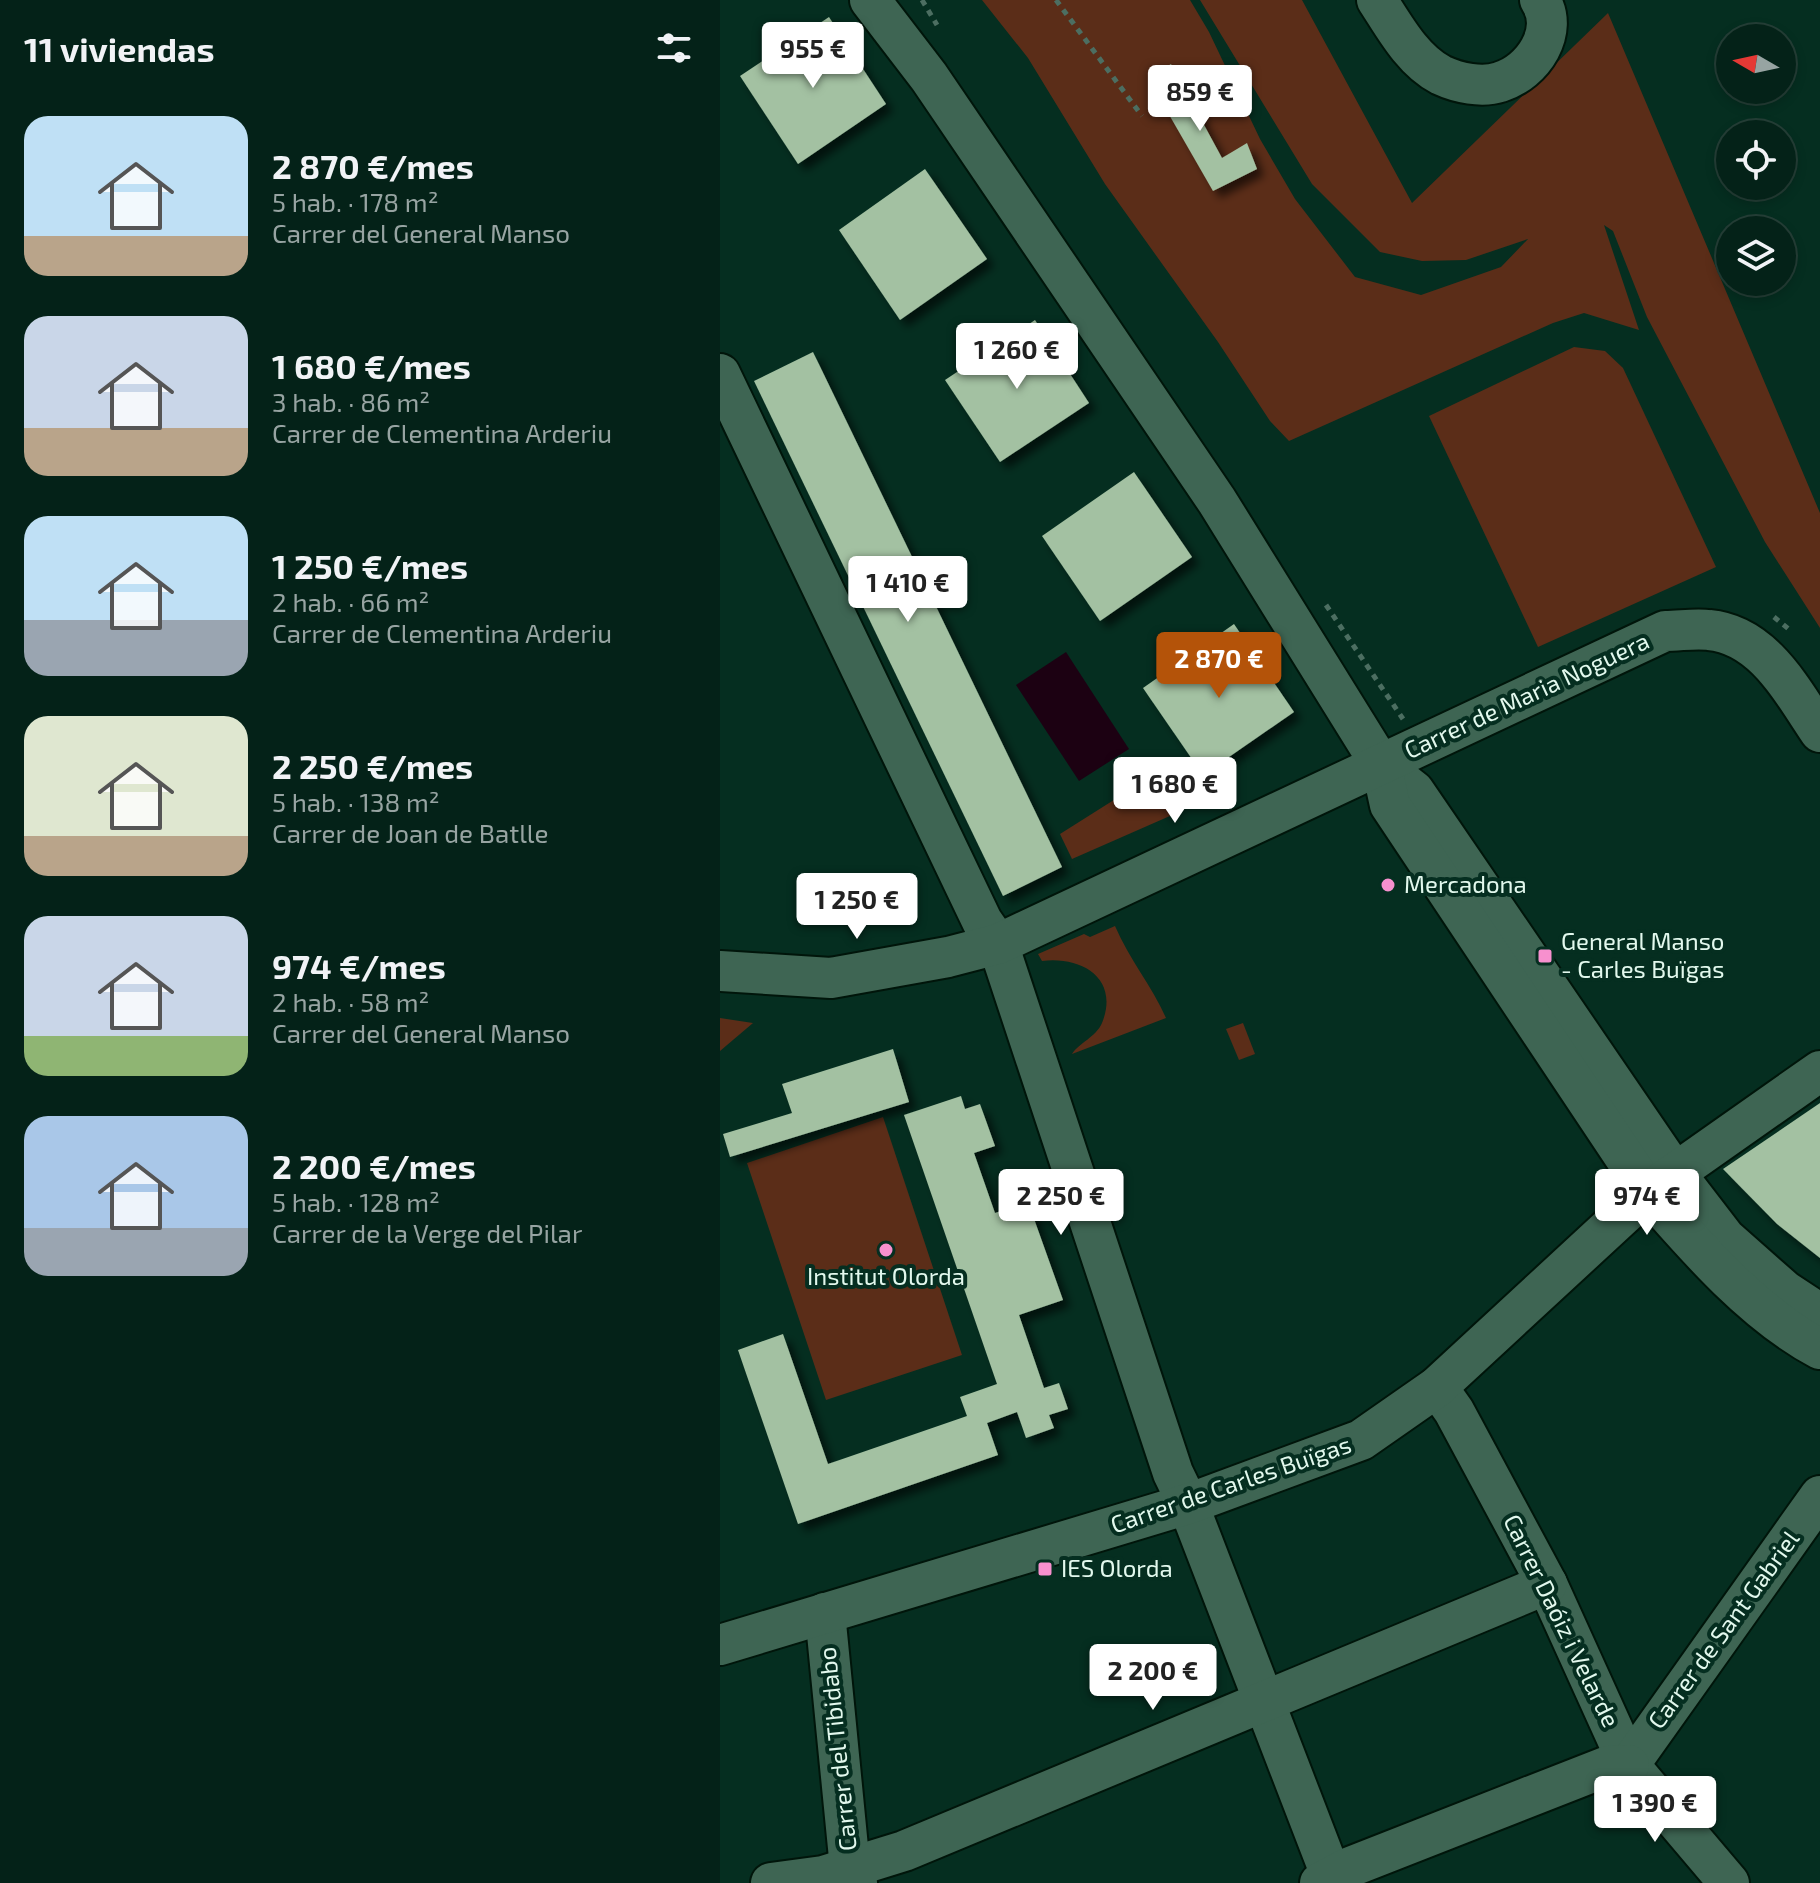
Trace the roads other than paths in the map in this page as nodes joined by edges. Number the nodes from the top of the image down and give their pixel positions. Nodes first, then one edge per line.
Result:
1 (870, 0) edge
2 (1377, 0) edge
3 (1540, 0) edge
4 (720, 374) edge
5 (1820, 732) edge
6 (1381, 765) junction
7 (998, 944) junction
8 (720, 971) edge
9 (1820, 1071) edge
10 (1661, 1182) junction
11 (1820, 1314) edge
12 (1820, 1349) edge
13 (1437, 1387) junction
14 (1820, 1496) edge
15 (1188, 1504) junction
16 (1547, 1584) junction
17 (825, 1613) junction
18 (720, 1645) edge
19 (1264, 1701) junction
20 (1629, 1765) junction
21 (854, 1875) edge
22 (1328, 1880) edge
23 (771, 1883) edge
24 (1729, 1883) edge

1 - 6 street
2 - 3 street
4 - 7 street
5 - 6 street, Carrer de Maria Noguera
6 - 7 street, Carrer de Maria Noguera
6 - 10 street
7 - 8 street, Carrer de Maria Noguera
7 - 15 street
9 - 10 street, Carrer de Carles Buïgas
10 - 11 street
10 - 12 street
10 - 13 street, Carrer de Carles Buïgas
13 - 15 street, Carrer de Carles Buïgas
13 - 16 street, Carrer Daóiz i Velarde
14 - 20 street, Carrer de Sant Gabriel
15 - 17 street, Carrer de Carles Buïgas
15 - 19 street
16 - 19 street
16 - 20 street, Carrer Daóiz i Velarde
17 - 18 street, Carrer de Carles Buïgas
17 - 21 street, Carrer del Tibidabo
19 - 21 street
19 - 22 street
20 - 22 street
20 - 24 street, Carrer Daóiz i Velarde
21 - 23 street

